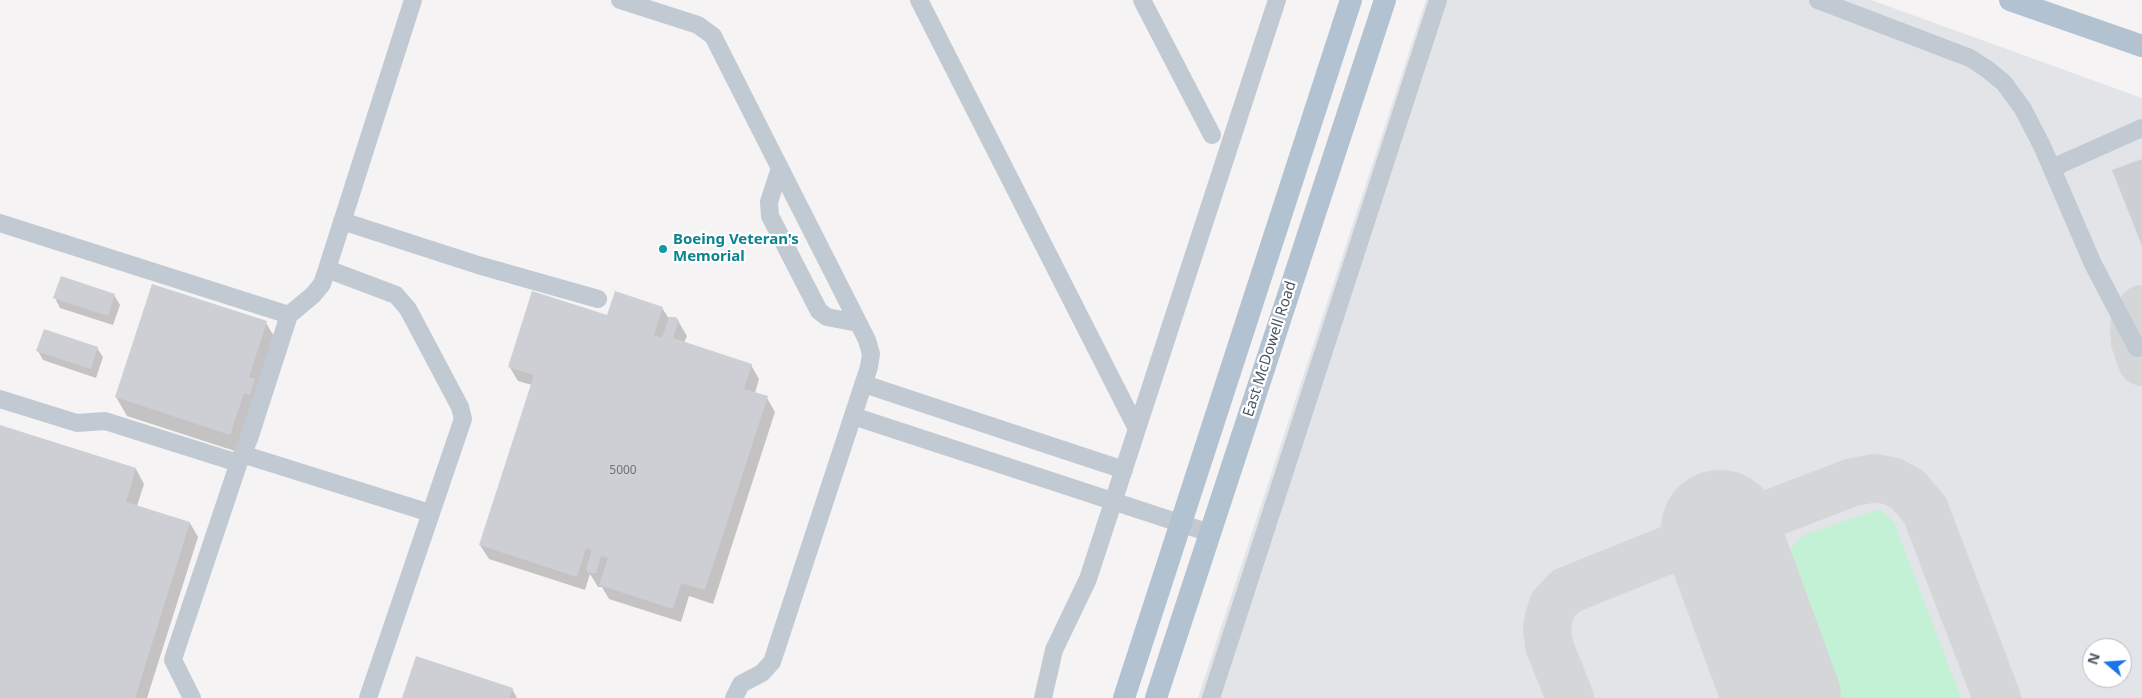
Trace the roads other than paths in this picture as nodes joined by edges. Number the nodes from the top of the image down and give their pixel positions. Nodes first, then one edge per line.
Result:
1 (414, 0) edge
2 (620, 0) edge
3 (919, 0) edge
4 (1142, 0) edge
5 (1277, 0) edge
6 (1351, 0) edge
7 (1385, 0) edge
8 (1438, 0) edge
9 (1818, 0) edge
10 (2010, 0) edge
11 (2142, 46) edge
12 (2142, 128) edge
13 (1212, 135) dead end
14 (780, 168) junction
15 (2052, 168) junction
16 (342, 221) junction
17 (0, 223) edge
18 (327, 269) junction
19 (598, 299) dead end
20 (288, 315) junction
21 (858, 323) junction
22 (2137, 348) dead end
23 (864, 384) junction
24 (0, 399) edge
25 (853, 416) junction
26 (1137, 429) junction
27 (240, 459) junction
28 (1124, 470) junction
29 (1113, 501) junction
30 (430, 513) junction
31 (1181, 524) junction
32 (1210, 534) junction
33 (192, 698) edge
34 (368, 698) edge
35 (734, 698) edge
36 (1043, 698) edge
37 (1124, 698) edge
38 (1156, 698) edge
39 (1211, 698) edge

1 - 16 lane
2 - 14 lane
3 - 26 lane
4 - 13 lane
5 - 26 lane
6 - 31 main road, East McDowell Road
7 - 32 main road, East McDowell Road
8 - 39 lane
9 - 15 lane
10 - 11 main road
12 - 15 lane
14 - 21 lane
14 - 21 lane
15 - 22 lane
16 - 18 lane
16 - 19 lane
17 - 20 lane
18 - 20 lane
18 - 30 lane
20 - 27 lane
21 - 23 lane
23 - 25 lane
23 - 28 lane
24 - 27 lane
25 - 29 lane
25 - 35 lane
26 - 28 lane
27 - 30 lane
27 - 33 lane
28 - 29 lane
29 - 31 lane
29 - 36 lane
30 - 34 lane
31 - 32 lane
31 - 37 main road, East McDowell Road
32 - 38 main road, East McDowell Road

